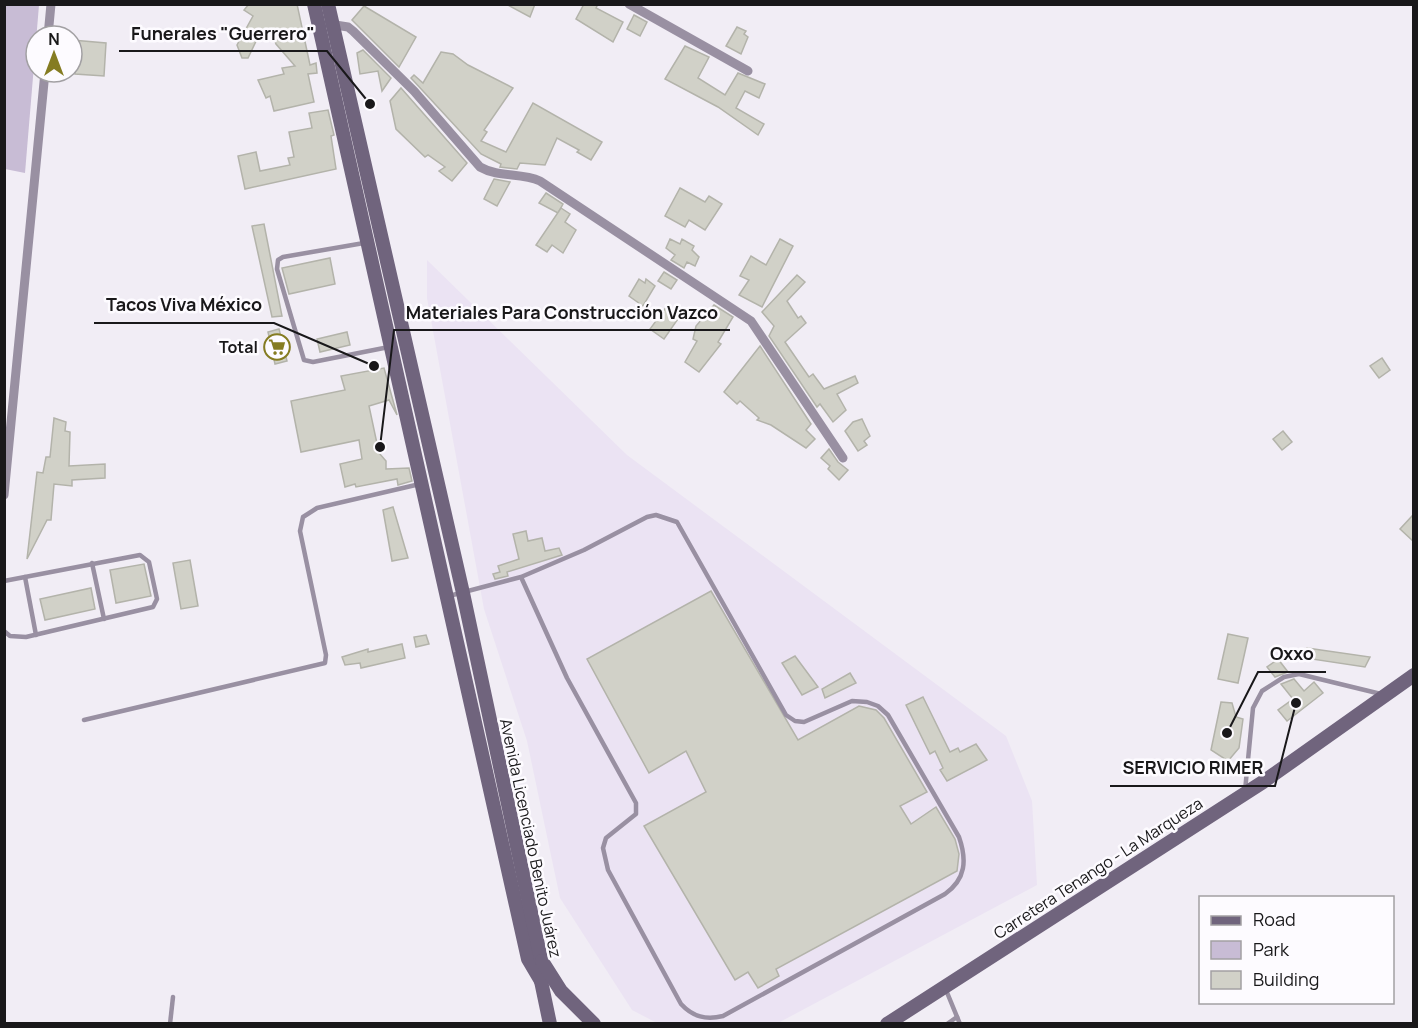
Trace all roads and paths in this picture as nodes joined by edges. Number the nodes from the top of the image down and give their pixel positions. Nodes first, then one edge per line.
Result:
1 (51, 4) edge
2 (314, 4) edge
3 (328, 4) edge
4 (629, 4) edge
5 (49, 24) edge
6 (325, 24) junction
7 (748, 71) dead end
8 (44, 84) edge
9 (383, 240) junction
10 (367, 242) junction
11 (406, 344) junction
12 (390, 347) junction
13 (843, 458) dead end
14 (421, 484) junction
15 (4, 495) edge
16 (92, 563) junction
17 (25, 577) junction
18 (521, 578) junction
19 (4, 581) edge
20 (463, 593) junction
21 (447, 596) junction
22 (104, 619) junction
23 (4, 631) edge
24 (36, 635) junction
25 (1413, 675) edge
26 (1387, 695) junction
27 (84, 720) dead end
28 (1245, 794) junction
29 (541, 959) junction
30 (541, 981) junction
31 (945, 986) junction
32 (173, 997) dead end
33 (957, 1017) junction
34 (891, 1022) edge
35 (170, 1023) edge
36 (550, 1023) edge
37 (594, 1023) edge
38 (947, 1023) edge
39 (960, 1023) edge

1 - 5 street
2 - 6 main road, Avenida Licenciado Benito Juárez
3 - 6 main road, Avenida Licenciado Benito Juárez
4 - 7 street
6 - 9 main road, Avenida Licenciado Benito Juárez
6 - 10 main road, Avenida Licenciado Benito Juárez
6 - 13 street
8 - 15 street
9 - 10 lane
9 - 11 main road, Avenida Licenciado Benito Juárez
10 - 12 main road, Avenida Licenciado Benito Juárez
10 - 12 lane
11 - 12 lane
11 - 20 main road, Avenida Licenciado Benito Juárez
12 - 14 main road, Avenida Licenciado Benito Juárez
14 - 21 main road, Avenida Licenciado Benito Juárez
14 - 27 lane
16 - 17 lane
16 - 22 lane
16 - 22 lane
17 - 19 lane
17 - 24 lane
18 - 18 lane
18 - 20 lane
20 - 21 lane
20 - 29 main road, Avenida Licenciado Benito Juárez
21 - 30 main road, Avenida Licenciado Benito Juárez
22 - 24 lane
23 - 24 lane
25 - 26 main road, Carretera Tenango - La Marqueza
26 - 28 main road, Carretera Tenango - La Marqueza
26 - 28 lane
28 - 31 main road, Carretera Tenango - La Marqueza
29 - 30 main road, Avenida Licenciado Benito Juárez
29 - 37 main road
30 - 36 main road
31 - 33 lane
31 - 34 main road, Carretera Tenango - La Marqueza
32 - 35 lane
33 - 38 lane
33 - 39 lane

